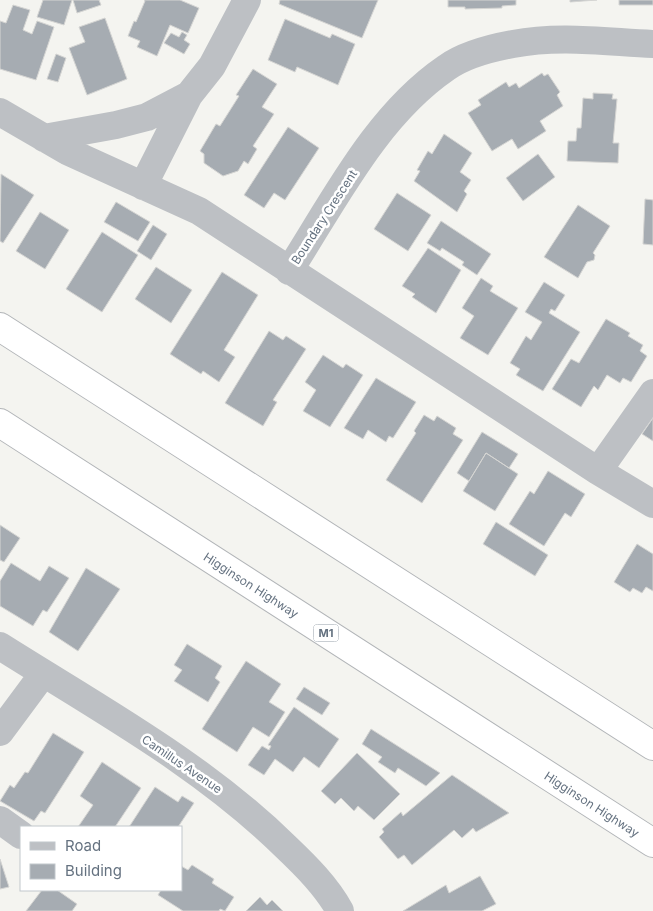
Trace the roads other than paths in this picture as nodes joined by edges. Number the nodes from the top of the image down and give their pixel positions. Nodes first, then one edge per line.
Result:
1 (247, 0) edge
2 (653, 44) edge
3 (189, 95) junction
4 (0, 112) edge
5 (44, 138) junction
6 (143, 186) junction
7 (290, 271) junction
8 (0, 328) edge
9 (653, 393) edge
10 (0, 423) edge
11 (598, 471) junction
12 (653, 504) edge
13 (0, 646) edge
14 (43, 674) junction
15 (0, 732) edge
16 (653, 746) edge
17 (0, 820) edge
18 (20, 834) edge
19 (653, 843) edge
20 (340, 911) edge

1 - 3 street
2 - 7 street, Boundary Crescent
3 - 5 street
3 - 6 street
4 - 5 street
5 - 6 street
6 - 7 street
7 - 11 street, Boundary Crescent
8 - 16 highway
9 - 11 street
10 - 19 highway, Higginson Highway / M1
11 - 12 street, Boundary Crescent
13 - 14 street, Camillus Avenue
14 - 15 street
14 - 20 street, Camillus Avenue
17 - 18 street

